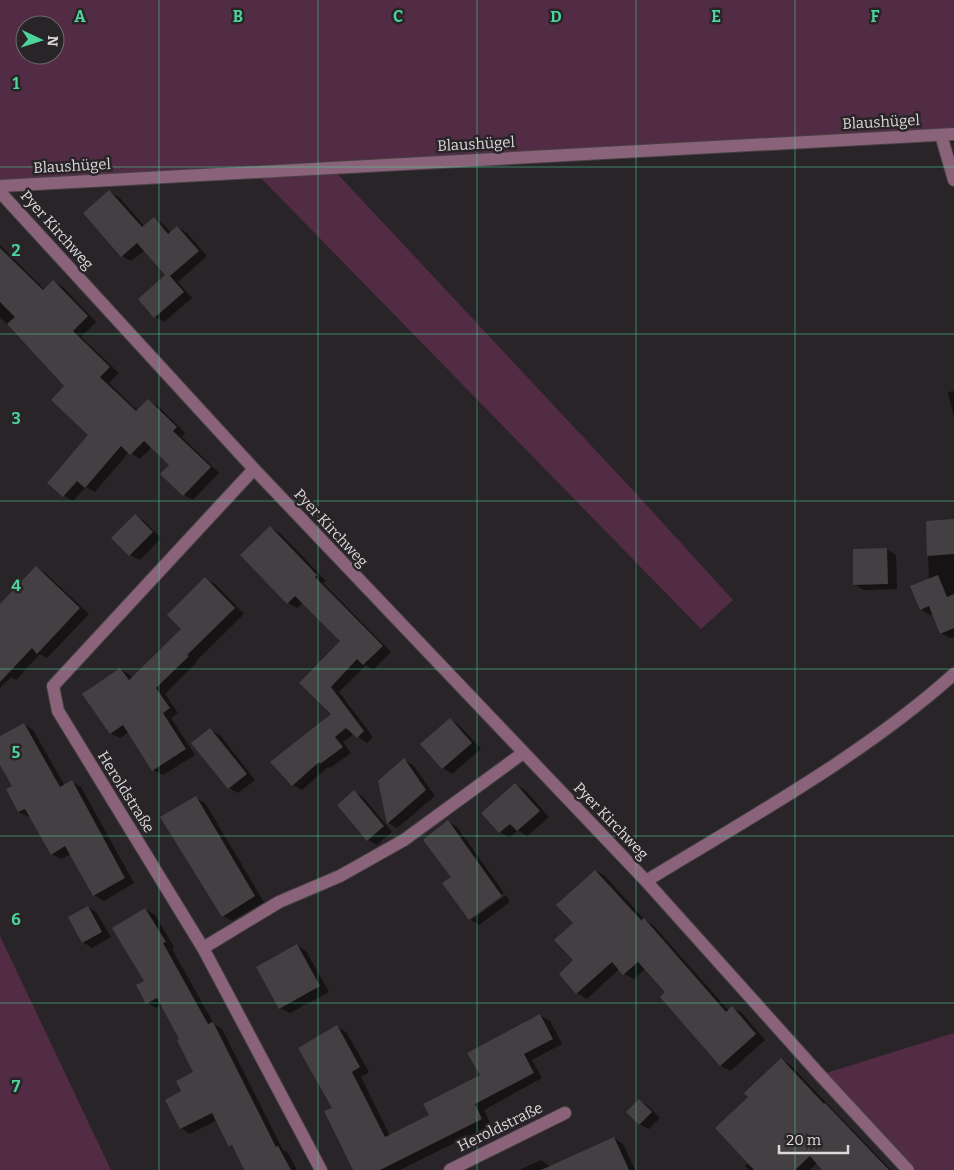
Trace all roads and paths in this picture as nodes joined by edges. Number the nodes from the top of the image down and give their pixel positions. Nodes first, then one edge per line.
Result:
1 (948, 134) edge
2 (954, 180) edge
3 (0, 186) edge
4 (0, 192) edge
5 (254, 470) junction
6 (954, 674) edge
7 (523, 753) junction
8 (646, 881) junction
9 (203, 948) junction
10 (565, 1113) dead end
11 (321, 1170) edge
12 (450, 1170) edge
13 (908, 1170) edge

1 - 2 street
1 - 3 street, Blaushügel
4 - 5 street, Pyer Kirchweg
5 - 7 street, Pyer Kirchweg
5 - 9 street, Heroldstraße
6 - 8 street, Pyer Kirchweg
7 - 8 street, Pyer Kirchweg
7 - 9 street
8 - 13 street, Pyer Kirchweg
9 - 11 street, Heroldstraße
10 - 12 street, Heroldstraße

